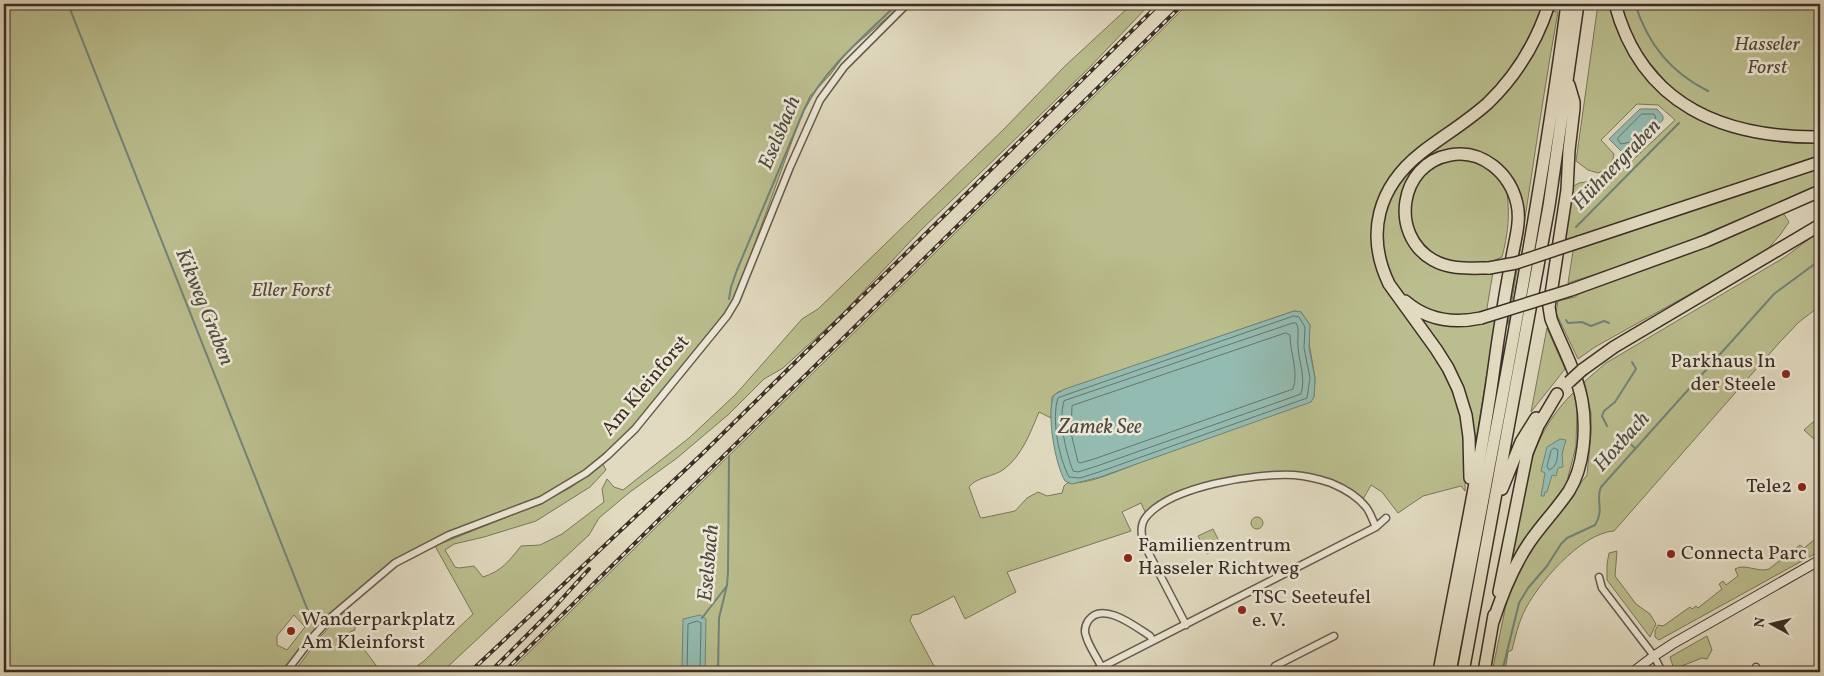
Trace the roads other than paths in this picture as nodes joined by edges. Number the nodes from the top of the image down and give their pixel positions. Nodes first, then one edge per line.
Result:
1 (907, 4) edge
2 (1549, 4) edge
3 (1567, 4) edge
4 (1578, 4) edge
5 (1615, 4) edge
6 (1568, 81) junction
7 (1820, 137) edge
8 (1820, 162) edge
9 (1820, 191) edge
10 (1820, 224) edge
11 (1397, 295) junction
12 (1557, 394) junction
13 (1470, 503) junction
14 (1494, 504) junction
15 (1386, 518) dead end
16 (1376, 527) junction
17 (1820, 560) edge
18 (1599, 576) dead end
19 (1493, 622) junction
20 (1186, 625) junction
21 (1334, 636) dead end
22 (1153, 641) junction
23 (1654, 656) junction
24 (1099, 670) edge
25 (286, 672) edge
26 (1273, 672) edge
27 (1439, 672) edge
28 (1450, 672) edge
29 (1463, 672) edge
30 (1484, 672) edge
31 (1634, 672) edge
32 (1662, 672) edge

1 - 25 street, Am Kleinforst
2 - 11 highway
3 - 28 highway
4 - 6 highway
5 - 7 highway
6 - 14 highway
6 - 19 highway
8 - 13 highway, bridge
9 - 11 highway, bridge
10 - 12 highway, bridge
11 - 13 highway
12 - 14 highway
12 - 19 highway
13 - 27 highway
14 - 29 highway
15 - 16 street
16 - 20 street
16 - 20 street
17 - 23 main road
18 - 23 street
19 - 30 highway
20 - 22 street
21 - 26 street
22 - 24 street
22 - 24 street
23 - 31 main road
23 - 32 street

